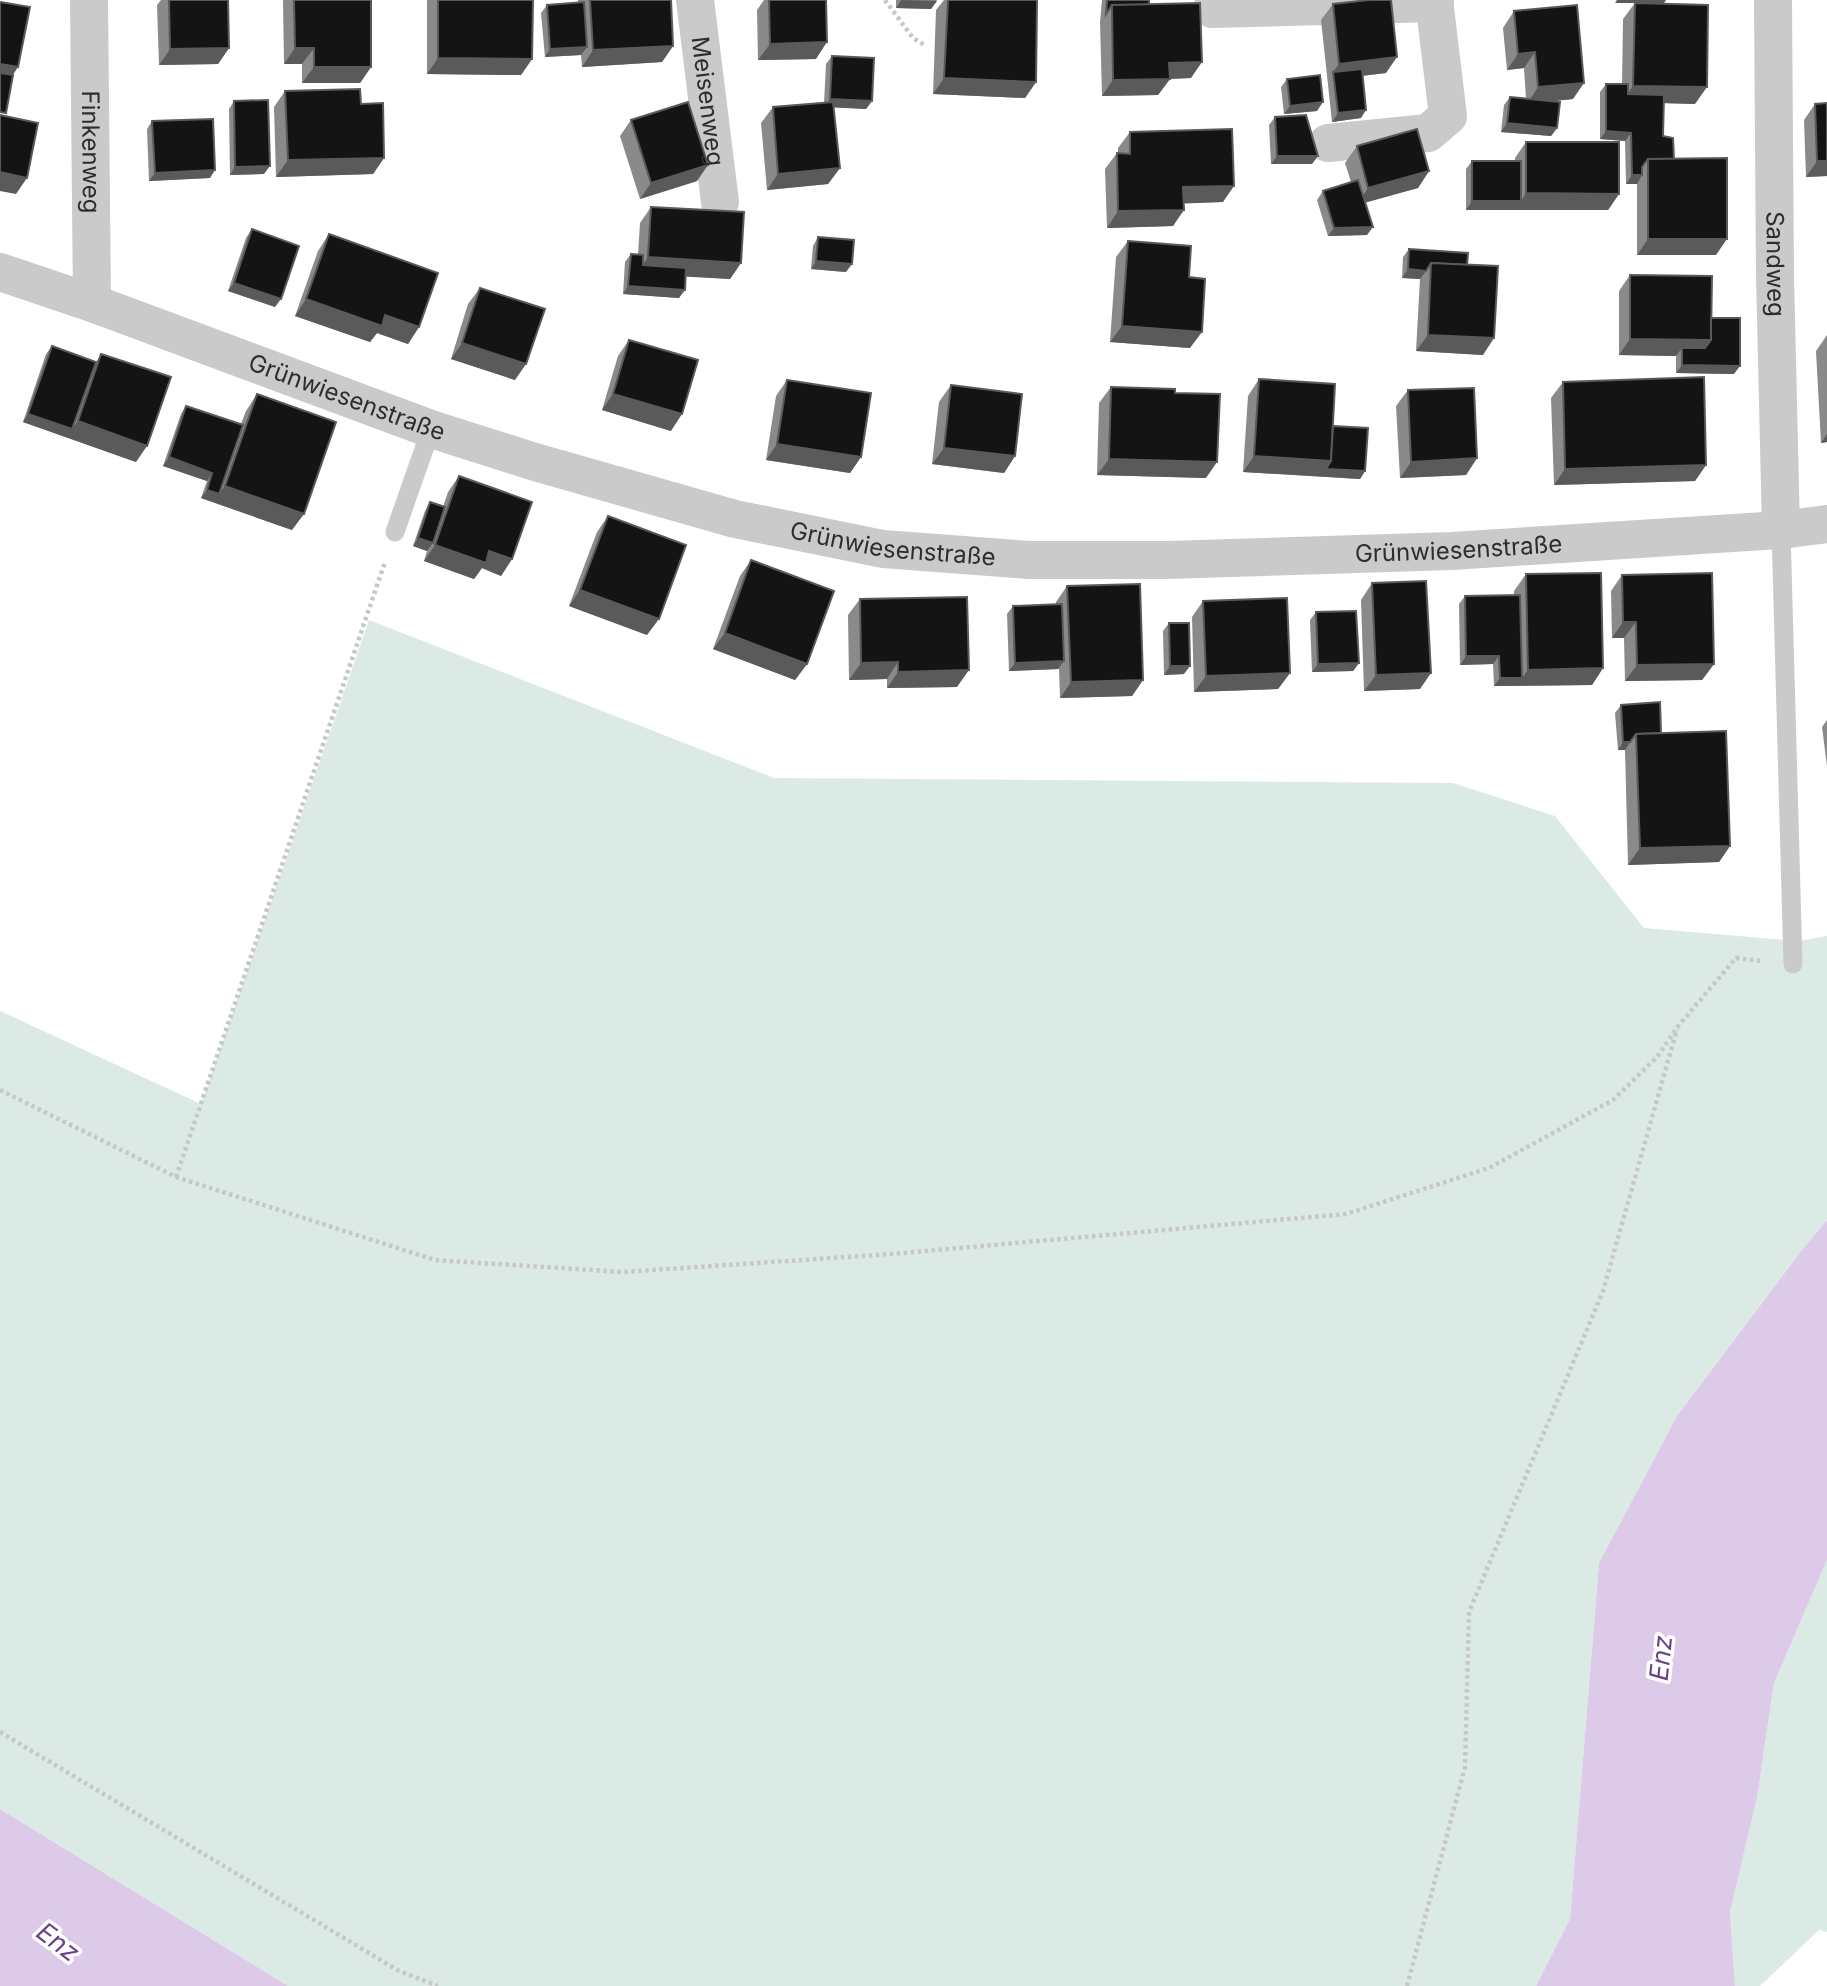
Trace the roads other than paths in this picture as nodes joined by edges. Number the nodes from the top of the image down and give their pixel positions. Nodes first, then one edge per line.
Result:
1 (89, 0) edge
2 (695, 0) edge
3 (1773, 0) edge
4 (1434, 2) edge
5 (1212, 9) dead end
6 (1328, 143) dead end
7 (720, 202) dead end
8 (0, 272) edge
9 (92, 303) junction
10 (431, 429) junction
11 (1827, 524) edge
12 (1781, 530) junction
13 (396, 532) road end
14 (1793, 964) road end

1 - 9 street, Finkenweg
2 - 7 street, Meisenweg
3 - 12 street, Sandweg
4 - 5 street
4 - 6 street
8 - 9 street, Grünwiesenstraße
9 - 10 street, Grünwiesenstraße
10 - 12 street, Grünwiesenstraße
10 - 13 lane
11 - 12 street, Grünwiesenstraße
12 - 14 lane

